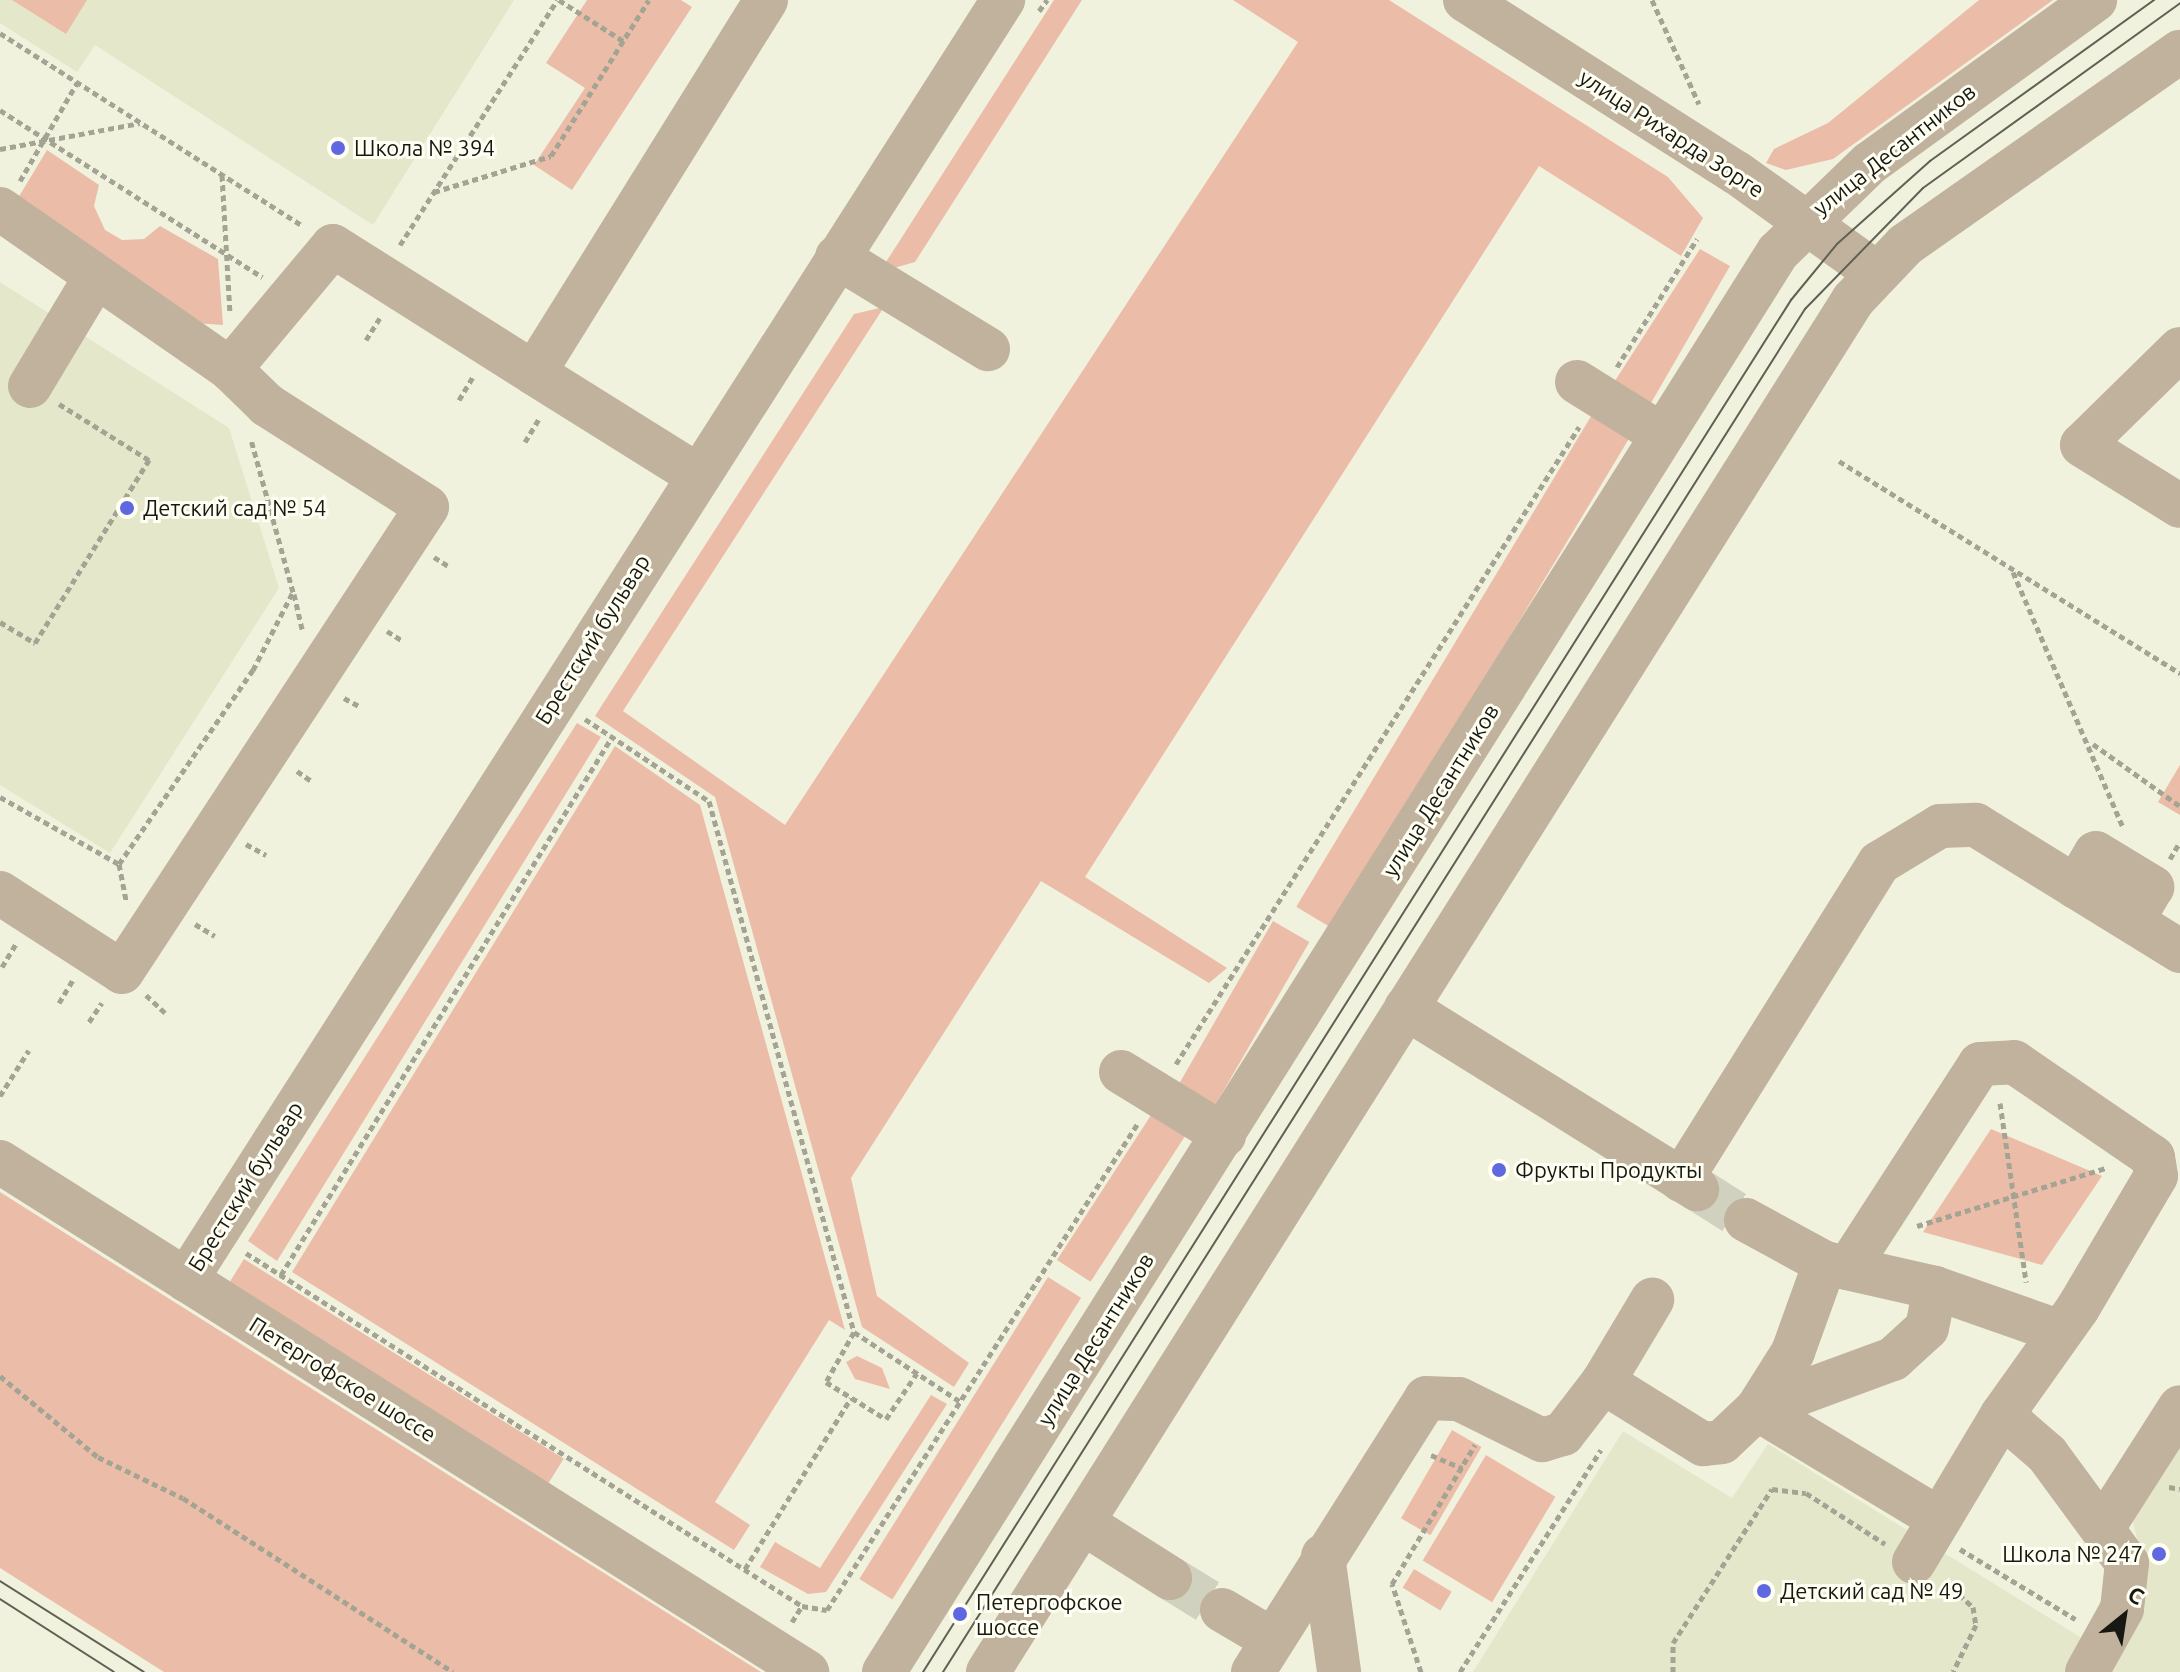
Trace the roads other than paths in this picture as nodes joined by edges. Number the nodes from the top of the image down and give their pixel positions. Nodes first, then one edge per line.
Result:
1 (766, 0) edge
2 (1003, 0) edge
3 (1465, 0) edge
4 (2095, 0) edge
5 (2180, 52) edge
6 (1, 210) edge
7 (1804, 220) junction
8 (837, 257) junction
9 (1875, 272) junction
10 (96, 276) junction
11 (988, 349) dead end
12 (2180, 349) edge
13 (230, 369) junction
14 (534, 373) junction
15 (30, 386) road end
16 (1591, 391) road end
17 (1662, 435) junction
18 (697, 475) junction
19 (2180, 506) edge
20 (2076, 887) junction
21 (0, 893) edge
22 (2132, 921) junction
23 (2180, 951) edge
24 (1406, 1008) junction
25 (1121, 1072) dead end
26 (1224, 1135) junction
27 (2166, 1152) edge
28 (0, 1162) edge
29 (1746, 1220) tunnel mouth
30 (1836, 1266) junction
31 (186, 1280) junction
32 (1935, 1288) junction
33 (1652, 1300) dead end
34 (2042, 1324) junction
35 (1618, 1391) junction
36 (2180, 1407) edge
37 (1757, 1409) junction
38 (2002, 1415) junction
39 (1939, 1519) junction
40 (1083, 1523) junction
41 (2104, 1526) junction
42 (1323, 1556) junction
43 (1914, 1562) road end
44 (1170, 1578) tunnel mouth
45 (1222, 1610) tunnel mouth
46 (1262, 1656) edge
47 (807, 1672) edge
48 (884, 1672) edge
49 (988, 1672) edge
50 (1339, 1672) edge
51 (2087, 1672) edge

1 - 14 street
2 - 8 street, Брестский бульвар
3 - 7 street, улица Рихарда Зорге
4 - 7 street, улица Десантников
5 - 9 street
6 - 10 street
7 - 9 street, улица Рихарда Зорге
7 - 17 street, улица Десантников
8 - 11 street
8 - 18 street, Брестский бульвар
9 - 24 street
10 - 13 street
10 - 15 street
12 - 19 street
13 - 14 street
13 - 21 street
14 - 18 street
16 - 17 street
17 - 26 street, улица Десантников
18 - 31 street, Брестский бульвар
20 - 22 street
20 - 22 street
20 - 24 street
22 - 23 street
24 - 40 street
25 - 26 street
26 - 48 street, улица Десантников
27 - 30 street
27 - 34 street
28 - 31 street, Петергофское шоссе
29 - 30 street
30 - 32 street
30 - 37 street
31 - 47 street, Петергофское шоссе
32 - 34 street
32 - 37 street
33 - 35 street
34 - 38 street
35 - 37 street
35 - 42 street
36 - 41 street
37 - 39 street
38 - 39 street
38 - 41 street
39 - 43 street
40 - 44 street
40 - 49 street
41 - 51 street
42 - 46 street
42 - 50 street
45 - 46 street

